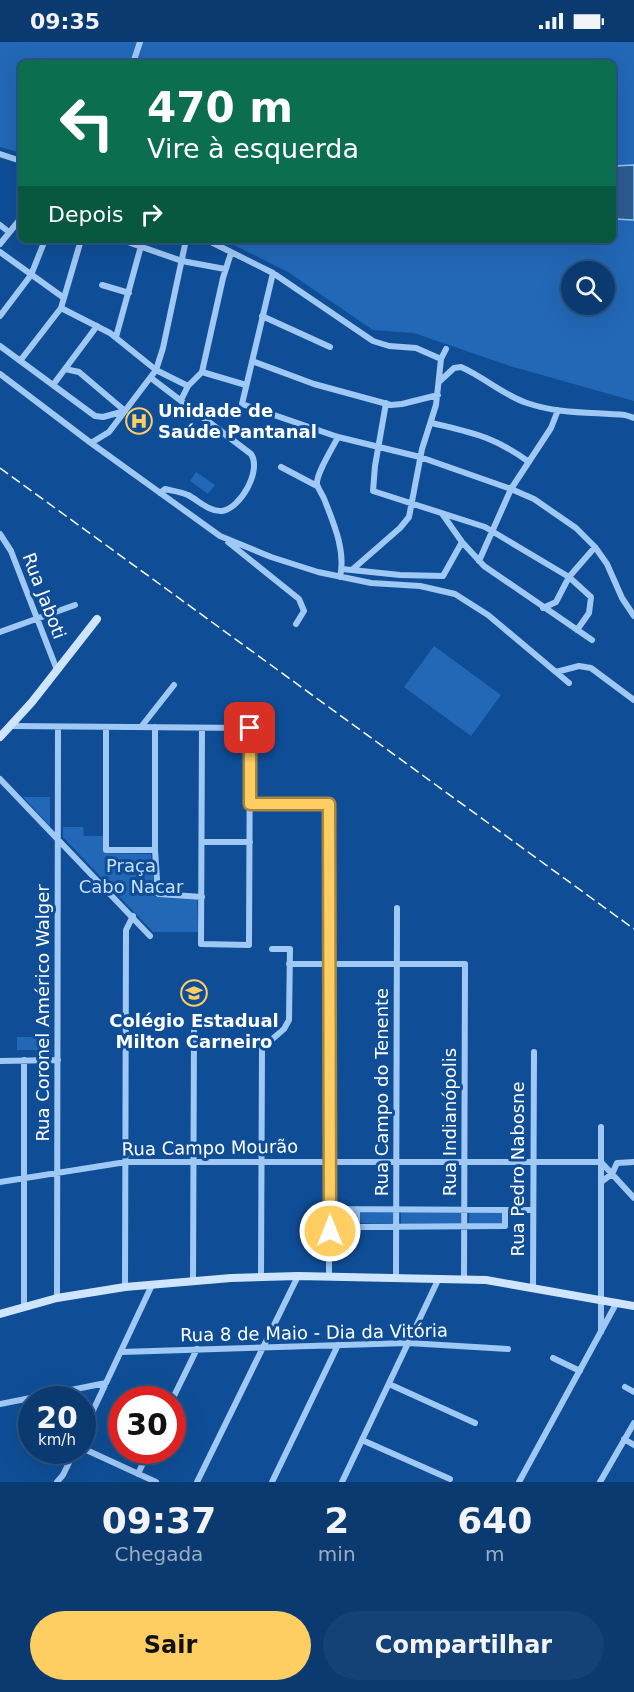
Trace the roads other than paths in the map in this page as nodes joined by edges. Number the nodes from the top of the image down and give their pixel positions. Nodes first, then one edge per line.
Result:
1 (140, 42) edge
2 (134, 60) edge
3 (0, 154) edge
4 (18, 160) edge
5 (18, 222) edge
6 (0, 225) edge
7 (9, 232) junction
8 (44, 243) edge
9 (80, 243) edge
10 (132, 243) edge
11 (185, 243) edge
12 (213, 243) edge
13 (0, 244) edge
14 (141, 246) junction
15 (0, 252) edge
16 (231, 253) junction
17 (182, 261) junction
18 (225, 269) junction
19 (273, 273) junction
20 (32, 275) junction
21 (102, 285) dead end
22 (129, 293) junction
23 (64, 298) junction
24 (61, 308) junction
25 (0, 316) edge
26 (262, 316) junction
27 (97, 326) junction
28 (116, 337) junction
29 (0, 346) edge
30 (330, 346) dead end
31 (446, 349) dead end
32 (441, 359) junction
33 (20, 361) junction
34 (252, 362) junction
35 (65, 369) junction
36 (156, 370) junction
37 (202, 372) junction
38 (0, 374) edge
39 (151, 378) junction
40 (439, 381) junction
41 (53, 385) junction
42 (246, 385) junction
43 (188, 386) junction
44 (438, 395) junction
45 (181, 400) junction
46 (386, 403) junction
47 (558, 410) junction
48 (125, 411) junction
49 (634, 418) edge
50 (432, 423) junction
51 (338, 437) junction
52 (91, 443) junction
53 (378, 447) junction
54 (420, 457) junction
55 (529, 462) junction
56 (281, 467) dead end
57 (317, 486) junction
58 (511, 489) junction
59 (160, 493) junction
60 (412, 504) junction
61 (443, 515) junction
62 (494, 531) junction
63 (0, 534) edge
64 (220, 536) junction
65 (462, 542) junction
66 (595, 548) junction
67 (479, 561) junction
68 (342, 568) junction
69 (353, 569) junction
70 (340, 577) junction
71 (569, 577) junction
72 (75, 604) dead end
73 (543, 608) junction
74 (634, 616) edge
75 (37, 618) junction
76 (97, 619) dead end
77 (296, 624) dead end
78 (577, 630) junction
79 (0, 632) edge
80 (592, 640) dead end
81 (57, 670) junction
82 (556, 672) junction
83 (569, 683) dead end
84 (174, 686) dead end
85 (634, 700) edge
86 (11, 726) junction
87 (58, 727) junction
88 (106, 727) junction
89 (141, 727) junction
90 (155, 727) junction
91 (202, 728) junction
92 (0, 737) edge
93 (0, 779) edge
94 (250, 804) junction
95 (58, 839) junction
96 (202, 842) junction
97 (250, 842) junction
98 (154, 850) junction
99 (202, 897) junction
100 (397, 908) dead end
101 (133, 916) junction
102 (150, 936) dead end
103 (272, 948) dead end
104 (289, 964) junction
105 (329, 964) junction
106 (397, 964) junction
107 (194, 1031) dead end
108 (534, 1052) dead end
109 (0, 1060) edge
110 (24, 1060) junction
111 (58, 1060) junction
112 (601, 1127) dead end
113 (126, 1162) junction
114 (194, 1162) junction
115 (261, 1162) junction
116 (329, 1162) junction
117 (397, 1162) junction
118 (464, 1162) junction
119 (533, 1162) junction
120 (601, 1162) junction
121 (634, 1162) edge
122 (57, 1173) junction
123 (612, 1174) junction
124 (24, 1178) junction
125 (0, 1182) edge
126 (601, 1182) junction
127 (634, 1198) edge
128 (330, 1209) junction
129 (357, 1209) junction
130 (396, 1210) junction
131 (464, 1210) junction
132 (505, 1210) junction
133 (533, 1210) junction
134 (464, 1226) junction
135 (396, 1227) junction
136 (298, 1275) junction
137 (261, 1276) junction
138 (330, 1276) junction
139 (396, 1277) junction
140 (439, 1278) junction
141 (464, 1279) junction
142 (193, 1281) junction
143 (152, 1285) junction
144 (125, 1287) junction
145 (533, 1287) junction
146 (57, 1298) junction
147 (600, 1299) junction
148 (617, 1302) junction
149 (24, 1306) junction
150 (634, 1306) edge
151 (0, 1314) edge
152 (601, 1332) junction
153 (408, 1343) junction
154 (338, 1345) junction
155 (262, 1347) junction
156 (197, 1349) junction
157 (508, 1349) dead end
158 (121, 1352) junction
159 (553, 1358) dead end
160 (580, 1371) junction
161 (106, 1383) junction
162 (388, 1384) junction
163 (179, 1386) edge
164 (625, 1387) dead end
165 (634, 1392) edge
166 (0, 1404) edge
167 (96, 1404) edge
168 (475, 1423) dead end
169 (634, 1423) edge
170 (624, 1439) junction
171 (362, 1440) junction
172 (634, 1445) edge
173 (96, 1454) edge
174 (67, 1464) edge
175 (143, 1464) edge
176 (138, 1474) junction
177 (450, 1479) dead end
178 (58, 1481) edge
179 (156, 1482) edge
180 (197, 1482) edge
181 (272, 1482) edge
182 (342, 1482) edge
183 (519, 1482) edge
184 (600, 1482) edge

1 - 2 street
3 - 4 street
5 - 7 street
6 - 7 street
7 - 13 street
8 - 20 street
9 - 23 street
10 - 14 street
11 - 17 street
12 - 16 street
14 - 17 street
14 - 22 street
15 - 20 street
16 - 18 street
16 - 19 street
17 - 18 street
17 - 36 street
18 - 37 street
19 - 26 street
19 - 32 street
20 - 23 street
20 - 25 street
21 - 22 street
22 - 28 street
23 - 24 street
24 - 27 street
24 - 33 street
26 - 30 street
26 - 34 street
27 - 28 street
27 - 35 street
28 - 36 street
29 - 33 street
31 - 32 street
32 - 40 street
33 - 41 street
34 - 42 street
34 - 46 street
35 - 41 street
35 - 48 street
36 - 39 street
36 - 43 street
37 - 42 street
37 - 43 street
38 - 52 street
39 - 45 street
39 - 48 street
40 - 44 street
40 - 47 street
41 - 48 street
42 - 51 street
43 - 45 street
44 - 46 street
44 - 50 street
45 - 59 street
46 - 53 street
47 - 49 street
47 - 55 street
48 - 52 street
50 - 54 street
50 - 55 street
51 - 53 street
51 - 57 street
52 - 59 street
53 - 54 street
53 - 60 street
54 - 58 street
54 - 60 street
55 - 58 street
56 - 57 street
57 - 68 street
58 - 62 street
58 - 66 street
59 - 64 street
60 - 61 street
60 - 69 street
61 - 62 street
61 - 65 street
62 - 67 street
62 - 71 street
63 - 75 street, Rua Jaboti
64 - 70 street
64 - 77 street
65 - 67 street
65 - 69 street
66 - 71 street
66 - 74 street
67 - 73 street
68 - 69 street
68 - 70 street
70 - 82 street
71 - 73 street
71 - 78 street
72 - 75 street
73 - 78 street
75 - 79 street
75 - 81 street, Rua Jaboti
76 - 81 main road
78 - 80 street
81 - 86 main road
82 - 83 street
82 - 85 street
84 - 89 street
86 - 87 street
86 - 92 main road
87 - 88 street
87 - 95 street, Rua Coronel Américo Walger
88 - 89 street
88 - 98 street
89 - 90 street
90 - 91 street
90 - 98 street
91 - 94 street
91 - 96 street
93 - 95 street
94 - 97 street
94 - 105 street
95 - 101 street
95 - 111 street, Rua Coronel Américo Walger
96 - 97 street
96 - 99 street
97 - 99 street
98 - 99 street
100 - 106 street, Rua Campo do Tenente
101 - 102 street
101 - 113 street
103 - 104 street
104 - 105 street
104 - 115 street
105 - 106 street
105 - 116 street
106 - 117 street, Rua Campo do Tenente
106 - 118 street, Rua Indianópolis
107 - 114 street
108 - 119 street, Rua Pedro Nabosne
109 - 110 street
110 - 111 street
110 - 124 street
111 - 122 street, Rua Coronel Américo Walger
112 - 120 street
113 - 114 street, Rua Campo Mourão
113 - 122 street, Rua Campo Mourão
113 - 144 street
114 - 115 street, Rua Campo Mourão
114 - 142 street
115 - 116 street, Rua Campo Mourão
115 - 137 street
116 - 117 street, Rua Campo Mourão
116 - 128 street
117 - 118 street, Rua Campo Mourão
117 - 130 street, Rua Campo do Tenente
118 - 119 street, Rua Campo Mourão
118 - 131 street, Rua Indianópolis
119 - 120 street, Rua Campo Mourão
119 - 133 street, Rua Pedro Nabosne
120 - 123 street
120 - 126 street
121 - 123 street
122 - 124 street, Rua Campo Mourão
122 - 146 street, Rua Coronel Américo Walger
123 - 126 street
123 - 127 street
124 - 125 street, Rua Campo Mourão
124 - 149 street
126 - 147 street
128 - 129 street
128 - 138 street
129 - 130 street
129 - 135 street
130 - 131 street
130 - 135 street, Rua Campo do Tenente
131 - 132 street
131 - 134 street, Rua Indianópolis
132 - 133 street
132 - 134 street
133 - 145 street, Rua Pedro Nabosne
134 - 135 street
134 - 141 street, Rua Indianópolis
135 - 139 street, Rua Campo do Tenente
136 - 137 main road
136 - 138 main road
136 - 155 street
137 - 142 main road
138 - 139 main road
139 - 140 main road
140 - 141 main road
140 - 153 street
141 - 145 main road
142 - 143 main road
143 - 144 main road
143 - 158 street
144 - 146 main road
145 - 147 main road
146 - 149 main road
147 - 148 main road
147 - 152 street
148 - 150 main road
148 - 152 street
149 - 151 main road
152 - 160 street
153 - 154 street, Rua 8 de Maio - Dia da Vitória
153 - 157 street, Rua 8 de Maio - Dia da Vitória
153 - 162 street
154 - 155 street, Rua 8 de Maio - Dia da Vitória
154 - 181 street
155 - 156 street, Rua 8 de Maio - Dia da Vitória
155 - 180 street
156 - 158 street, Rua 8 de Maio - Dia da Vitória
156 - 163 street
158 - 161 street
159 - 160 street
160 - 183 street
161 - 166 street
161 - 167 street
162 - 168 street
162 - 171 street
164 - 165 street
169 - 170 street
170 - 172 street
170 - 184 street
171 - 177 street
171 - 182 street
173 - 176 street
174 - 178 street
175 - 176 street
176 - 179 street

